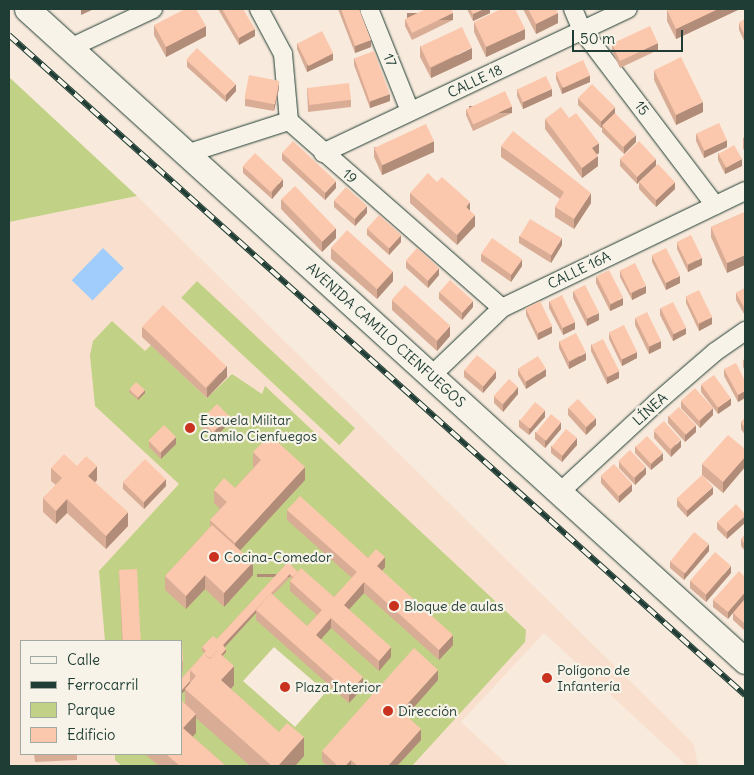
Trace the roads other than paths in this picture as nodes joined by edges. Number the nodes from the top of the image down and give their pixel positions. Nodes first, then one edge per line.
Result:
1 (27, 9) edge
2 (153, 9) edge
3 (258, 9) edge
4 (369, 9) edge
5 (573, 9) edge
6 (628, 9) edge
7 (582, 30) junction
8 (70, 48) junction
9 (410, 111) junction
10 (289, 121) junction
11 (323, 153) junction
12 (186, 154) junction
13 (745, 191) edge
14 (715, 205) junction
15 (502, 308) junction
16 (745, 330) edge
17 (431, 376) junction
18 (560, 492) junction
19 (745, 661) edge

1 - 8 street, AVENIDA CAMILO CIENFUEGOS
2 - 8 street
3 - 10 street
4 - 9 street, 17
5 - 7 street, 15
6 - 7 street, CALLE 18
7 - 9 street, CALLE 18
7 - 14 street, 15
8 - 12 street, AVENIDA CAMILO CIENFUEGOS
9 - 11 street, CALLE 18
10 - 11 street, 19
10 - 12 street
11 - 15 street, 19
12 - 17 street, AVENIDA CAMILO CIENFUEGOS
13 - 14 street, CALLE 16A
14 - 15 street, CALLE 16A
15 - 17 street, CALLE 16A
16 - 18 street, LÍNEA
17 - 18 street, AVENIDA CAMILO CIENFUEGOS
18 - 19 street, AVENIDA CAMILO CIENFUEGOS

